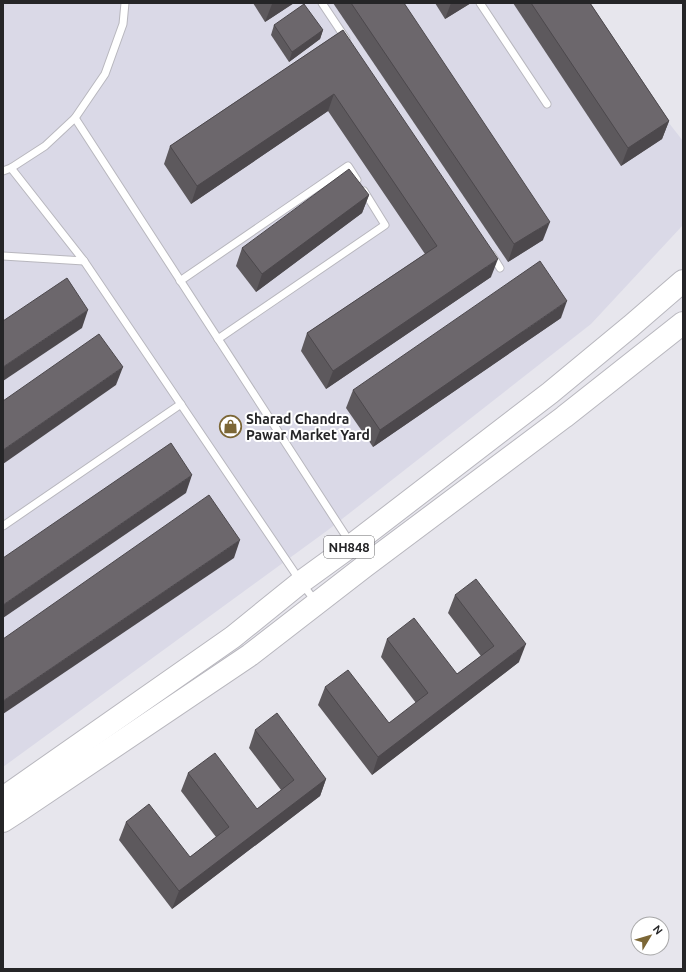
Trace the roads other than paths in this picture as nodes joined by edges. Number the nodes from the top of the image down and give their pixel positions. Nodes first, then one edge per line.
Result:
1 (125, 3) edge
2 (322, 3) edge
3 (480, 3) edge
4 (348, 43) edge
5 (547, 104) dead end
6 (75, 118) junction
7 (11, 168) junction
8 (3, 171) edge
9 (487, 248) edge
10 (3, 256) edge
11 (84, 261) junction
12 (500, 268) dead end
13 (180, 281) junction
14 (683, 281) edge
15 (683, 323) edge
16 (218, 339) junction
17 (181, 404) junction
18 (3, 526) edge
19 (352, 546) junction
20 (366, 566) junction
21 (301, 582) junction
22 (317, 604) junction
23 (3, 798) edge
24 (3, 820) edge

1 - 6 lane
2 - 4 lane
3 - 5 lane
6 - 7 lane
6 - 13 lane
7 - 8 lane
7 - 11 lane
9 - 12 lane
10 - 11 lane
11 - 17 lane
13 - 16 lane
13 - 16 lane
14 - 19 highway, NH848
15 - 20 highway, NH848
16 - 19 lane
17 - 18 lane
17 - 21 lane
19 - 20 lane
19 - 21 highway, NH848
20 - 22 highway, NH848
21 - 22 lane
21 - 23 highway, NH848
22 - 24 highway, NH848

